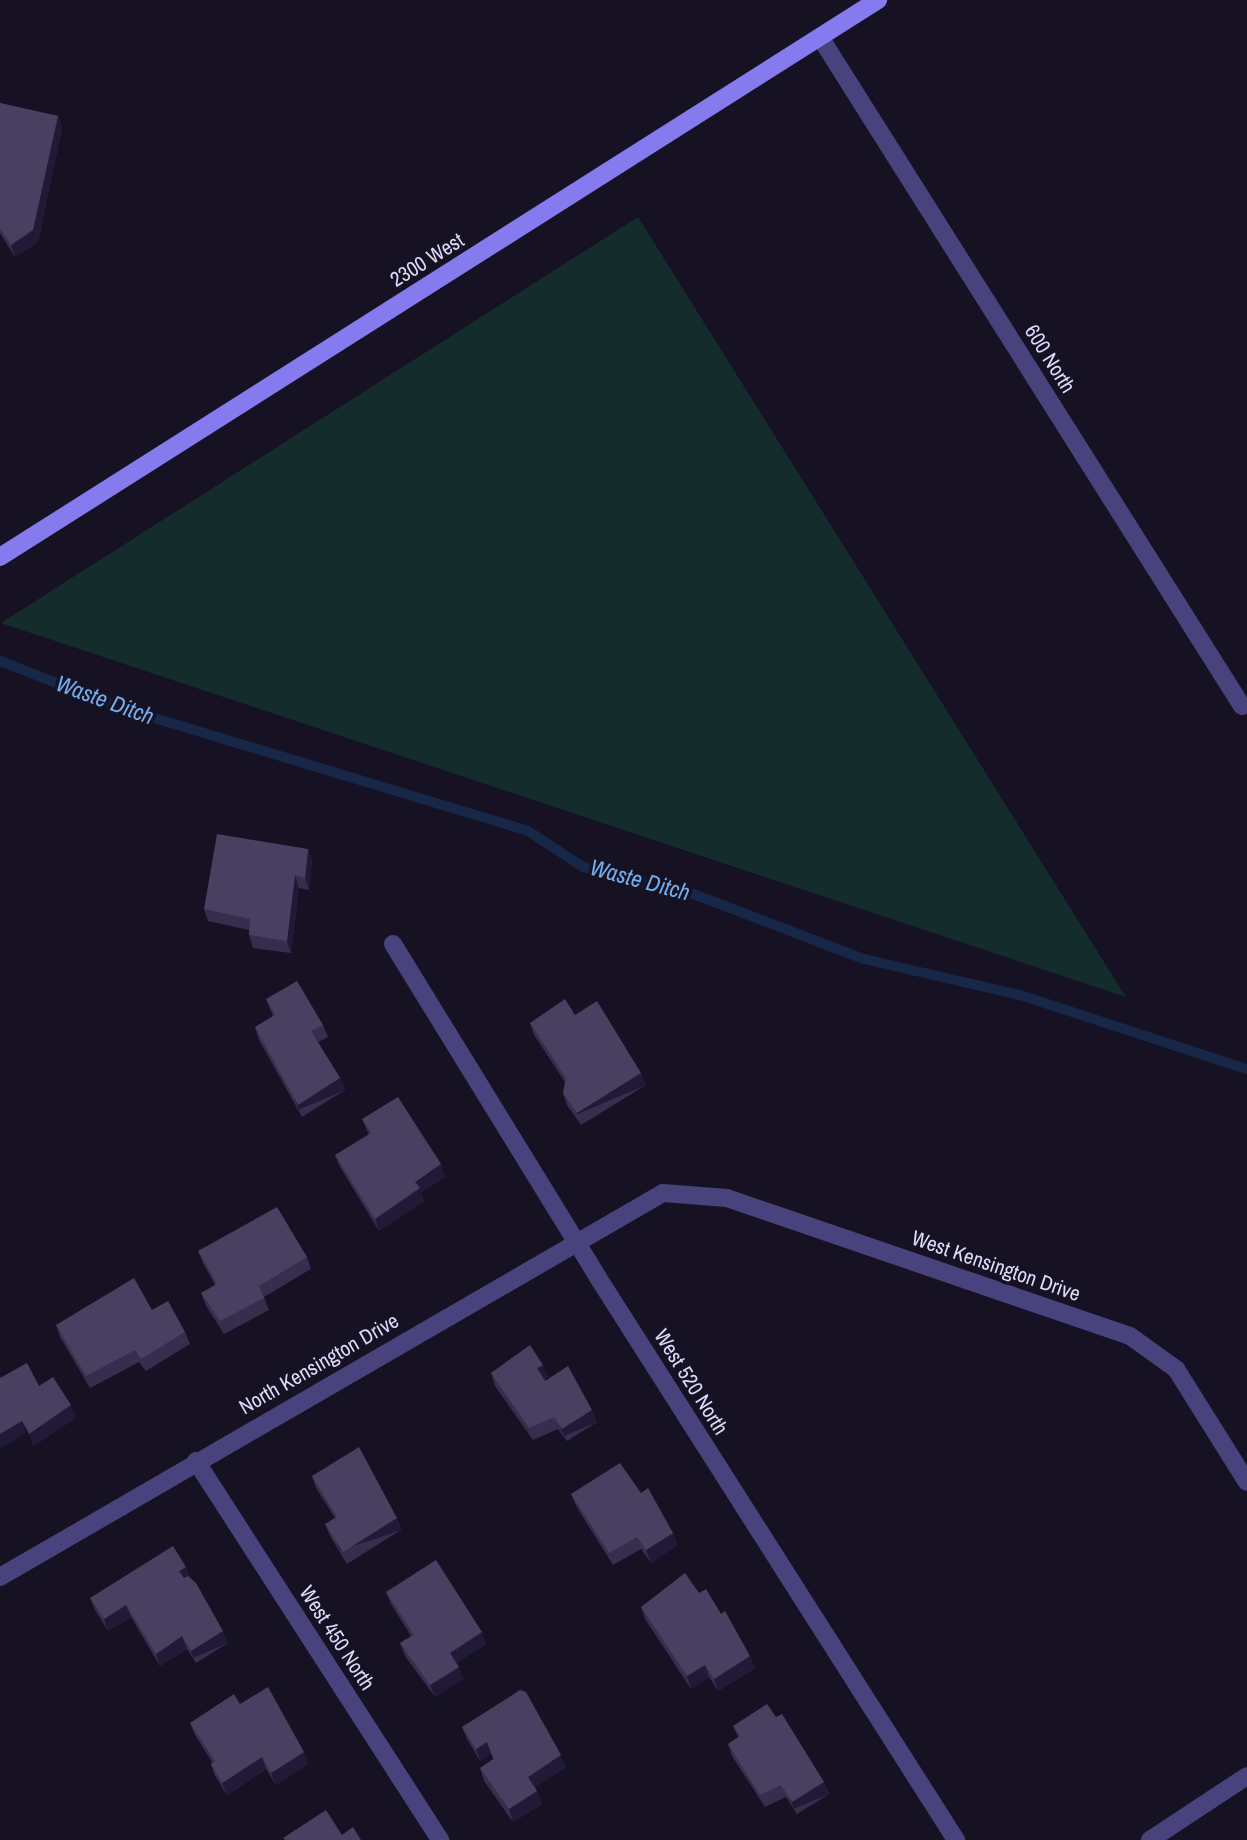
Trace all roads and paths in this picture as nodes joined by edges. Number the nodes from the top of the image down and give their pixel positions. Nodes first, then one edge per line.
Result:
1 (878, 0) edge
2 (820, 37) junction
3 (0, 557) edge
4 (1242, 706) dead end
5 (393, 944) dead end
6 (663, 1193) joint
7 (576, 1241) junction
8 (197, 1461) junction
9 (1247, 1482) edge
10 (0, 1577) edge
11 (1247, 1776) edge
12 (440, 1840) edge
13 (956, 1840) edge
14 (1150, 1840) edge

1 - 2 main road, 2300 West
2 - 3 main road, 2300 West
2 - 4 street, 600 North
5 - 7 street, West 520 North
6 - 7 street, North Kensington Drive
6 - 9 street, West Kensington Drive
7 - 8 street, North Kensington Drive
7 - 13 street, West 520 North
8 - 10 street, North Kensington Drive
8 - 12 street, West 450 North
11 - 14 street

